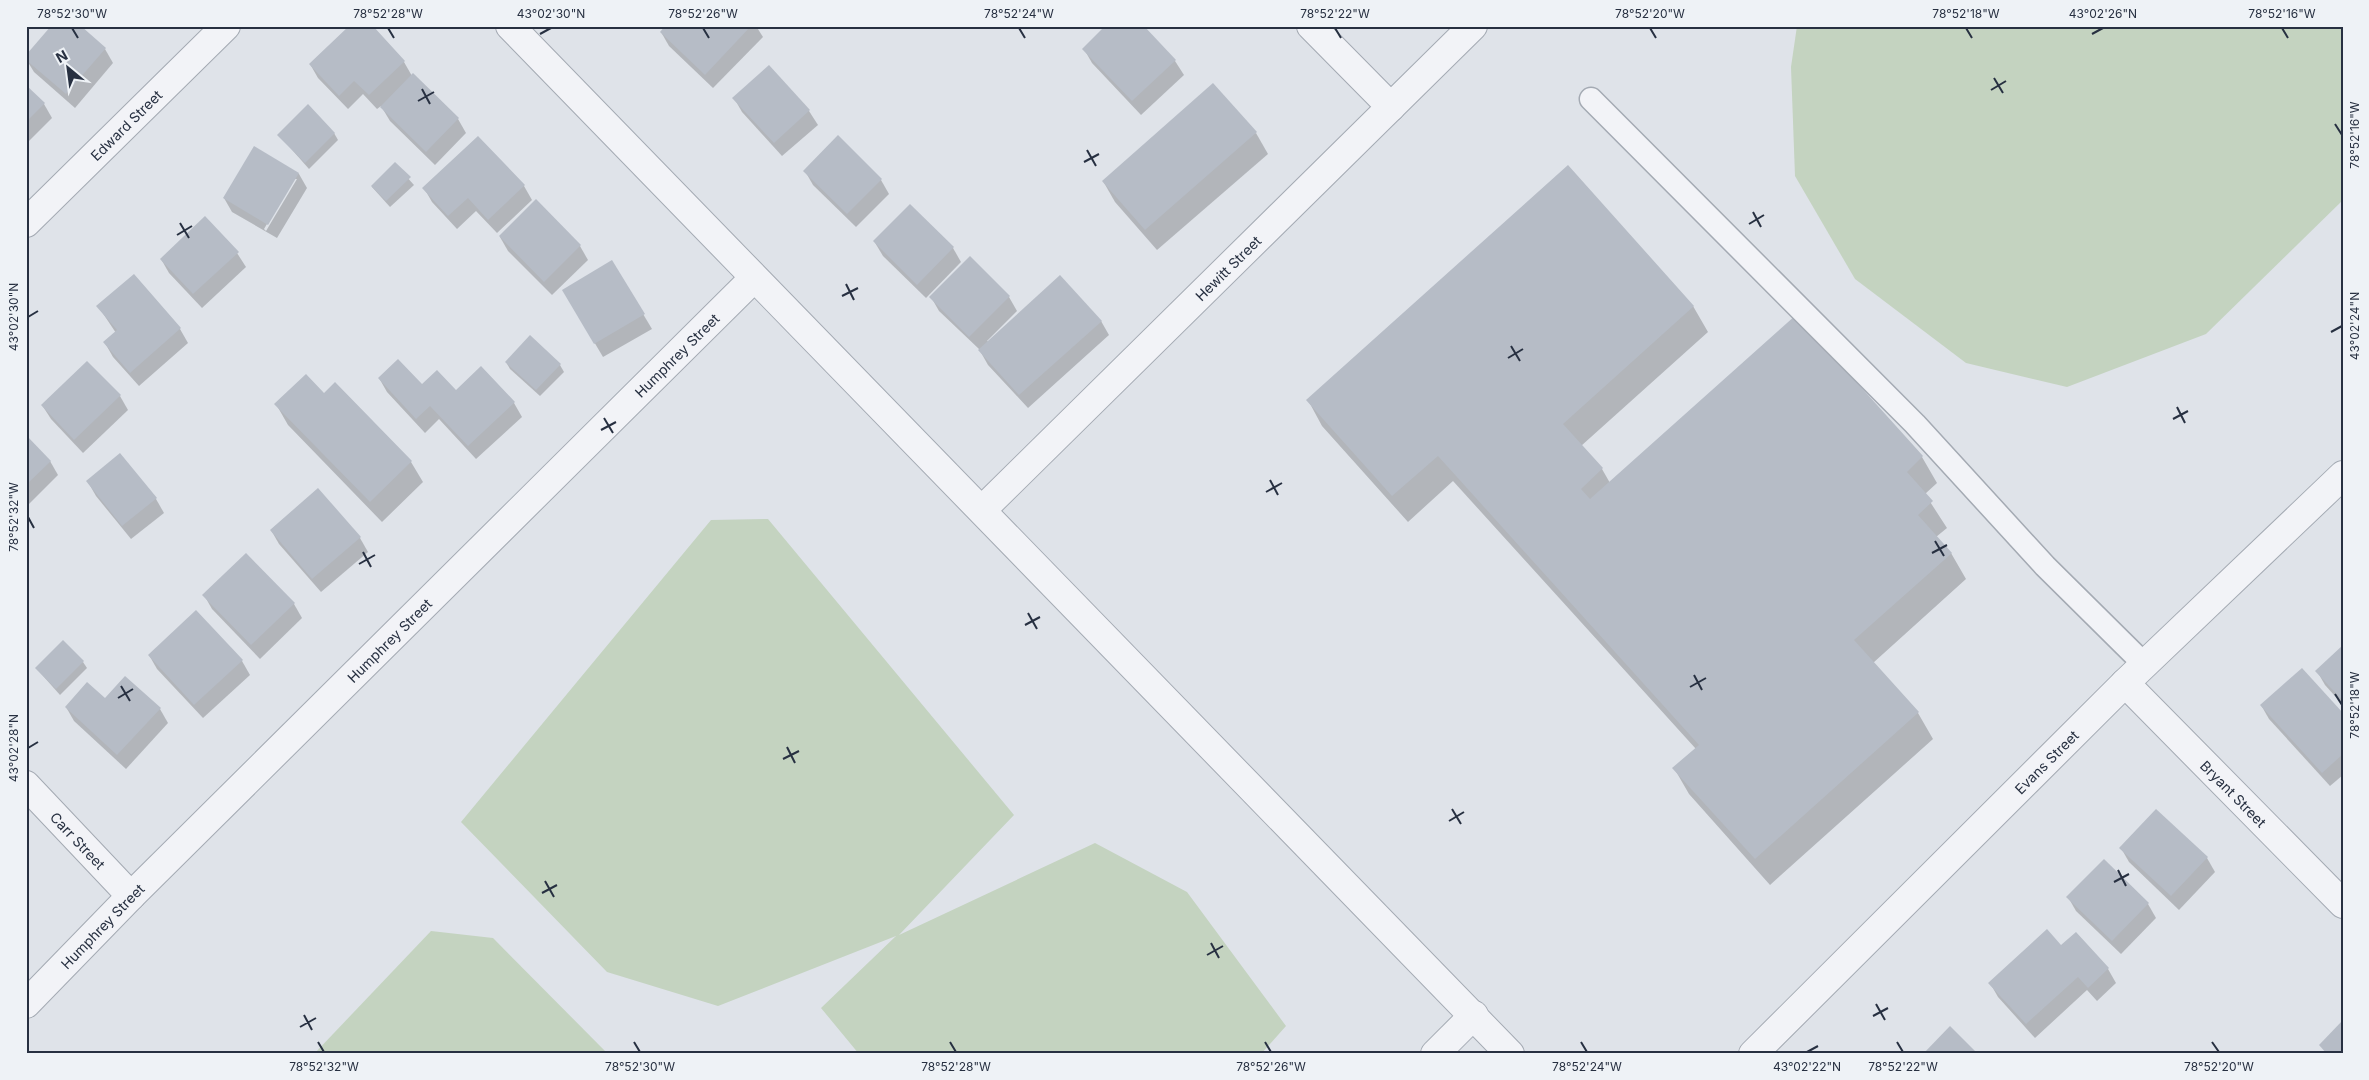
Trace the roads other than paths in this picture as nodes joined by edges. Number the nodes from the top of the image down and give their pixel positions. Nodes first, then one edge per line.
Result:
1 (226, 26) edge
2 (510, 26) edge
3 (1311, 26) edge
4 (1474, 26) edge
5 (1592, 99) dead end
6 (1391, 107) junction
7 (26, 223) edge
8 (754, 278) junction
9 (2343, 475) edge
10 (982, 510) junction
11 (2145, 665) junction
12 (2126, 684) junction
13 (26, 785) edge
14 (131, 896) junction
15 (2343, 904) edge
16 (26, 1004) edge
17 (1474, 1015) junction
18 (1434, 1054) edge
19 (1510, 1054) edge
20 (1753, 1054) edge

1 - 7 street, Edward Street
2 - 8 street
3 - 6 street
4 - 6 street, Hewitt Street
5 - 11 lane
6 - 10 street, Hewitt Street
8 - 10 street
8 - 14 street, Humphrey Street
9 - 11 street, Evans Street
10 - 17 street
11 - 12 street, Evans Street
12 - 15 street, Bryant Street
12 - 20 street, Evans Street
13 - 14 street, Carr Street
14 - 16 street, Humphrey Street
17 - 18 street
17 - 19 street

